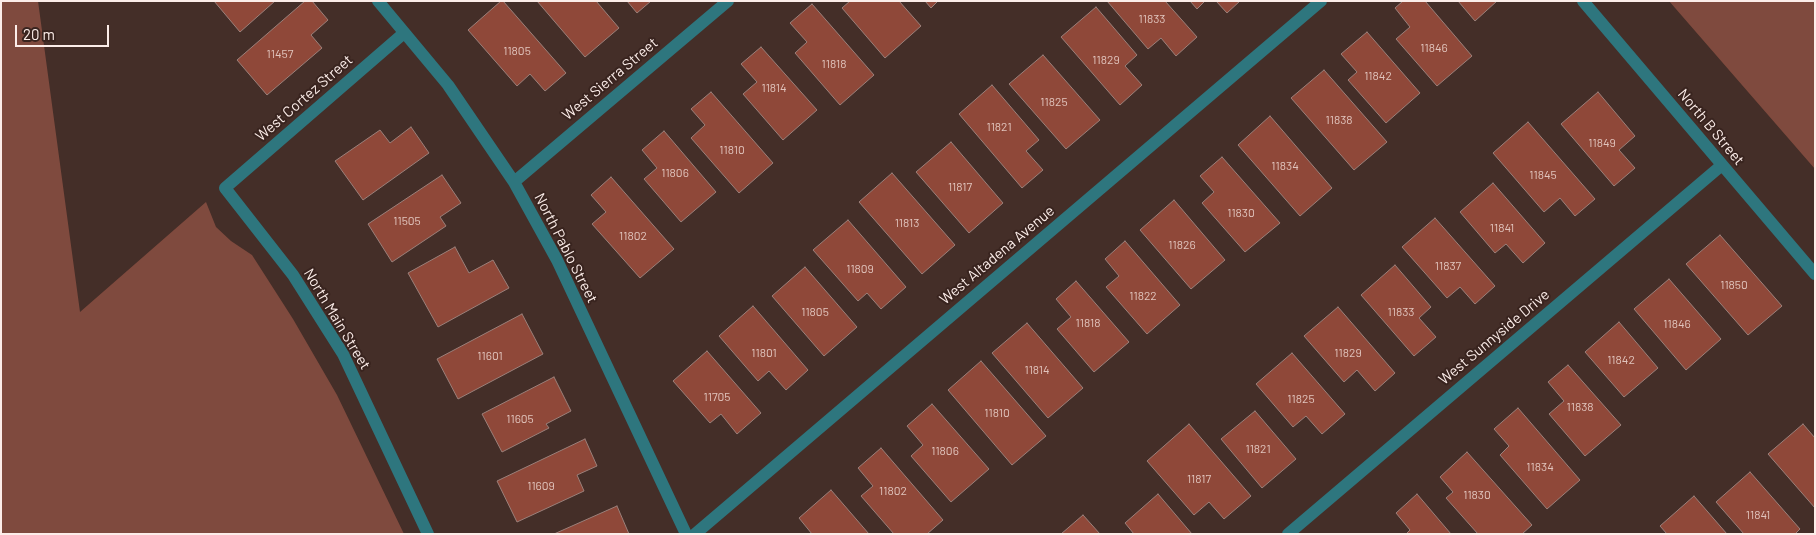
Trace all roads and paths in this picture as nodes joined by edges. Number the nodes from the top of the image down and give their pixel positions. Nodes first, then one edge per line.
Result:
1 (378, 1) edge
2 (728, 1) edge
3 (1321, 1) edge
4 (1583, 1) edge
5 (404, 33) junction
6 (1722, 165) junction
7 (514, 182) junction
8 (225, 188) joint
9 (1815, 274) edge
10 (428, 534) edge
11 (686, 534) edge
12 (694, 534) edge
13 (1288, 534) edge

1 - 5 street, North Pablo Street
2 - 7 street, West Sierra Street
3 - 12 street, West Altadena Avenue
4 - 6 street, North B Street
5 - 7 street, North Pablo Street
5 - 8 street, West Cortez Street
6 - 9 street, North B Street
6 - 13 street, West Sunnyside Drive
7 - 11 street, North Pablo Street
8 - 10 street, North Main Street

